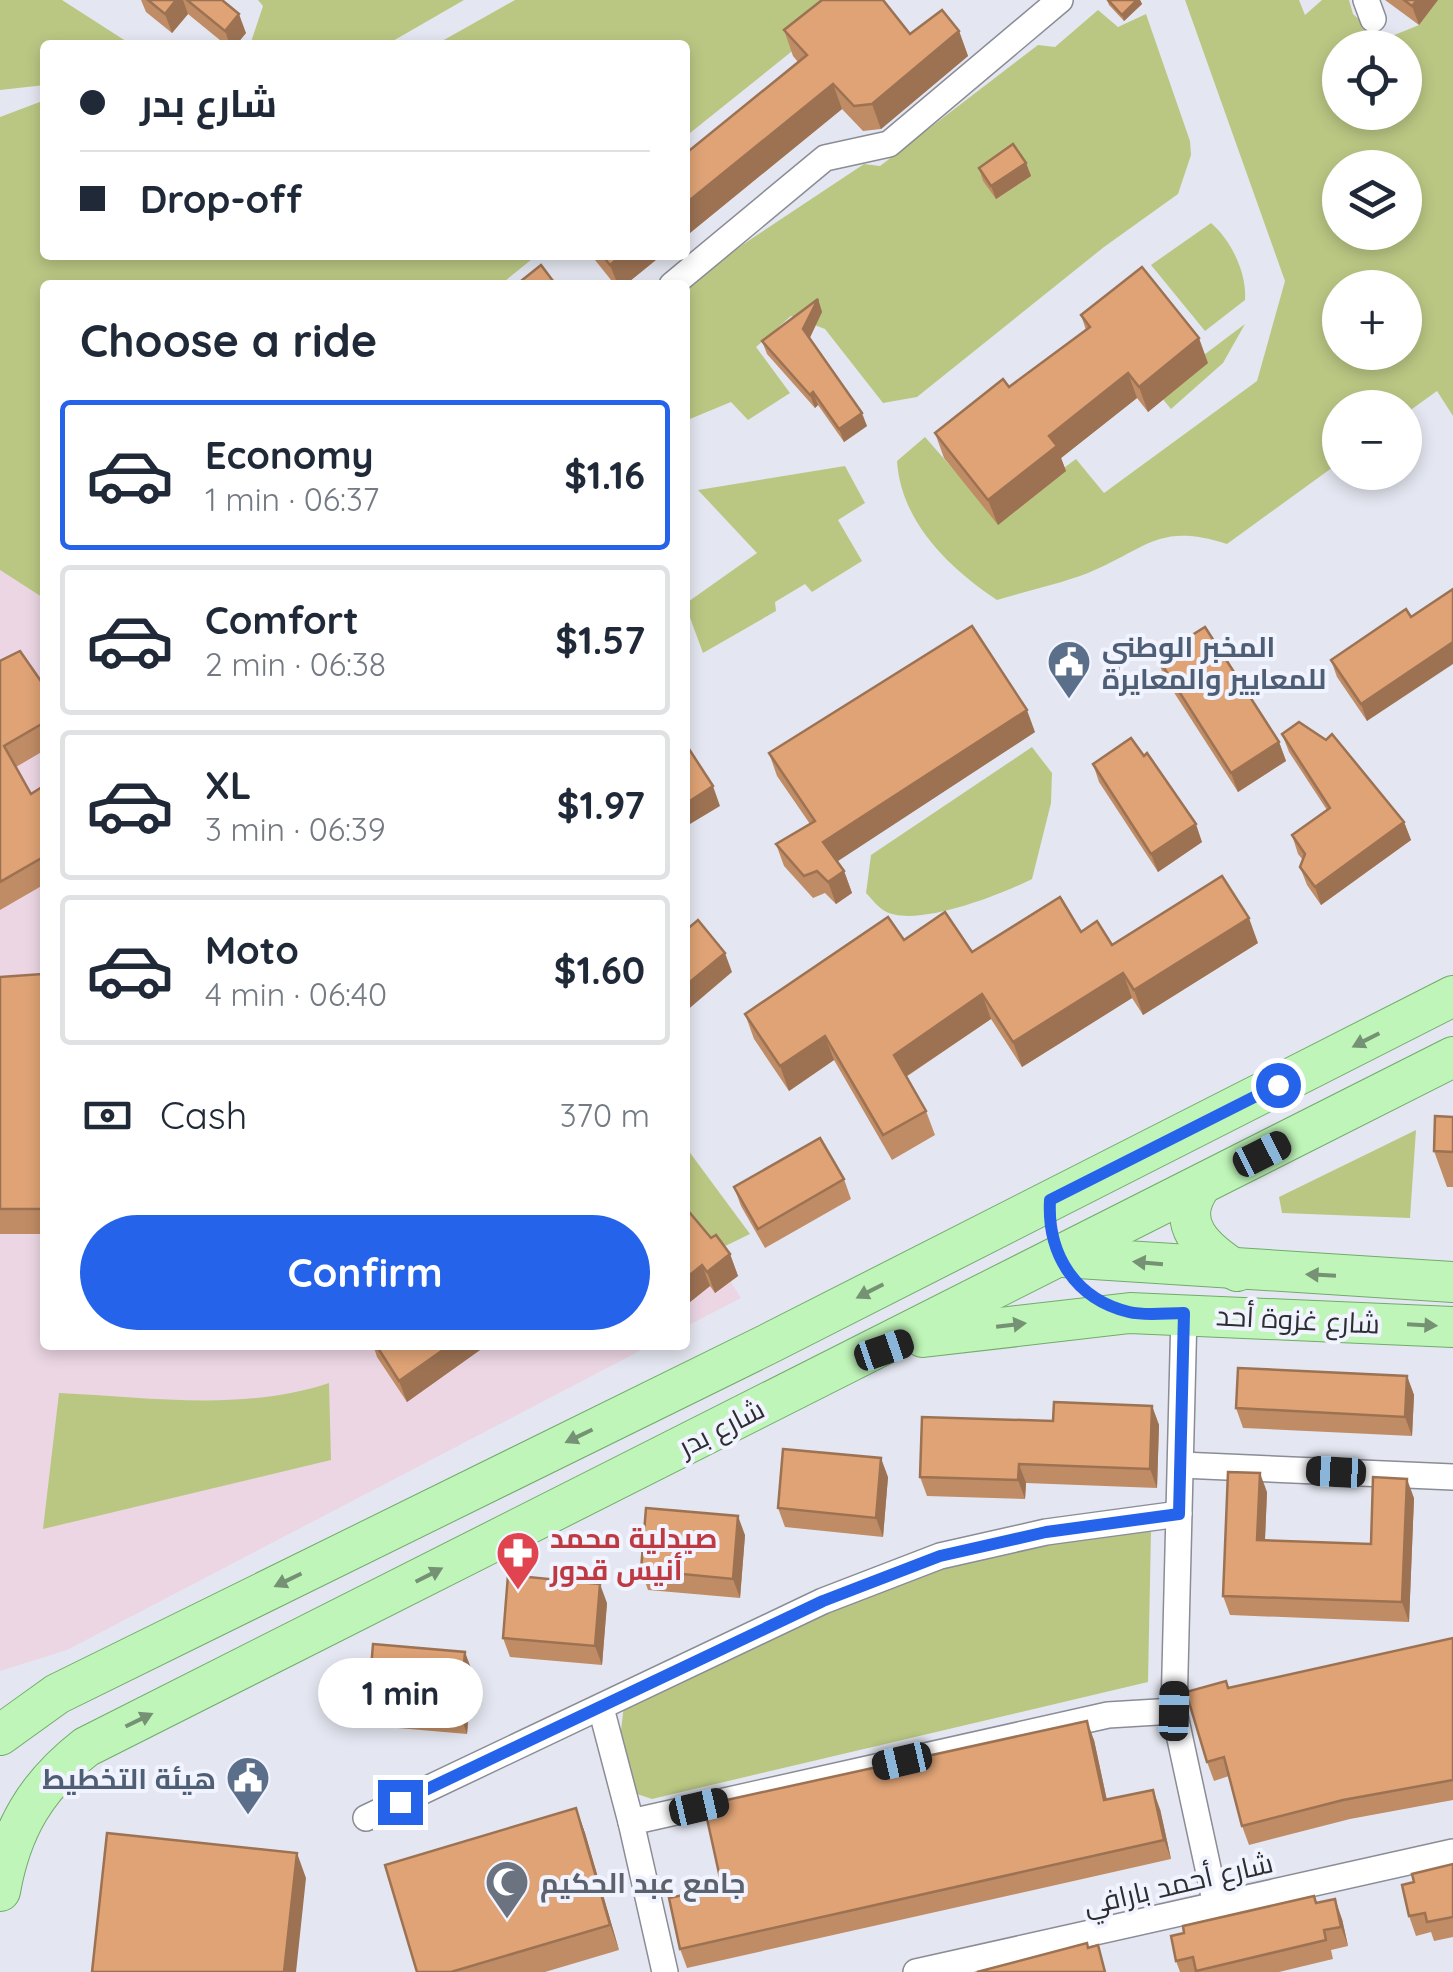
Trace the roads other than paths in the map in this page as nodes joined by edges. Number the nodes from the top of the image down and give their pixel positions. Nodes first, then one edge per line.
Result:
1 (1060, 0) edge
2 (678, 280) edge
3 (1453, 996) edge
4 (1453, 1057) edge
5 (1201, 1185) junction
6 (1050, 1200) junction
7 (957, 1248) junction
8 (1058, 1257) junction
9 (1236, 1271) junction
10 (1453, 1282) edge
11 (1130, 1313) junction
12 (1184, 1313) junction
13 (1453, 1327) edge
14 (848, 1363) junction
15 (1180, 1465) junction
16 (1453, 1477) edge
17 (1179, 1514) junction
18 (57, 1694) junction
19 (601, 1708) junction
20 (1174, 1711) junction
21 (0, 1735) edge
22 (86, 1748) junction
23 (366, 1818) dead end
24 (632, 1822) junction
25 (8, 1824) edge
26 (1453, 1852) edge
27 (0, 1890) edge
28 (1216, 1905) junction
29 (665, 1972) edge
30 (916, 1972) edge

1 - 2 street
3 -> 6 main road, شارع بدر
4 - 5 main road, شارع بدر
5 - 8 main road, شارع بدر
5 - 9 main road
6 - 7 main road, شارع بدر
6 - 8 main road
7 - 8 main road, شارع غزوة أحد
7 -> 18 main road, شارع بدر
9 -> 8 main road, شارع غزوة أحد
8 - 11 main road
8 - 14 main road, شارع بدر
10 -> 9 main road, شارع غزوة أحد
11 - 12 main road, شارع غزوة أحد
14 -> 11 main road, شارع غزوة أحد
12 -> 13 main road, شارع غزوة أحد
12 - 15 street
22 -> 14 main road, شارع بدر
15 - 16 street
15 - 17 street
17 - 19 street
17 - 20 street
18 - 21 main road, شارع بدر
18 - 22 main road
19 - 23 street
19 - 24 street
20 - 24 street
20 - 28 street
22 - 25 main road, شارع بدر
24 - 29 street
25 - 27 main road
26 - 28 street, شارع أحمد بارافي
28 - 30 street, شارع أحمد بارافي

